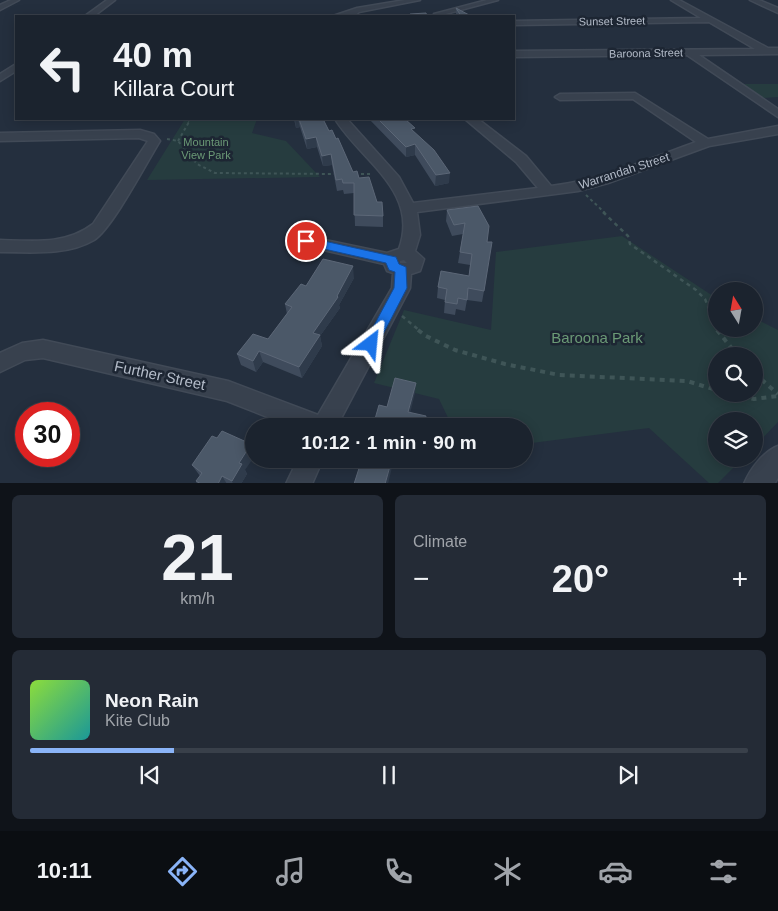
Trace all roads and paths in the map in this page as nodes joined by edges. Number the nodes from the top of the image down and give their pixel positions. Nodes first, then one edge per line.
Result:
1 (16, 0) edge
2 (112, 0) edge
3 (417, 0) edge
4 (495, 0) edge
5 (674, 0) edge
6 (753, 0) edge
7 (0, 8) edge
8 (357, 10) junction
9 (778, 11) edge
10 (438, 12) edge
11 (91, 15) edge
12 (340, 15) edge
13 (350, 15) edge
14 (711, 20) junction
15 (515, 22) edge
16 (766, 51) junction
17 (778, 51) edge
18 (689, 52) junction
19 (515, 54) edge
20 (14, 69) edge
21 (0, 78) edge
22 (560, 98) dead end
23 (778, 114) edge
24 (190, 120) edge
25 (342, 120) edge
26 (472, 120) edge
27 (778, 130) edge
28 (0, 137) edge
29 (152, 139) junction
30 (178, 141) junction
31 (706, 142) junction
32 (388, 173) junction
33 (344, 174) edge
34 (353, 174) edge
35 (578, 187) junction
36 (549, 192) junction
37 (409, 208) junction
38 (306, 241) dead end
39 (0, 246) edge
40 (400, 261) junction
41 (708, 306) edge
42 (389, 310) junction
43 (0, 363) edge
44 (763, 381) edge
45 (708, 388) edge
46 (778, 395) edge
47 (763, 398) edge
48 (295, 418) edge
49 (330, 418) edge
50 (778, 458) edge
51 (306, 468) edge
52 (299, 483) edge
53 (757, 483) edge

1 - 7 street
2 - 11 street
3 - 8 street
4 - 10 street
5 - 14 street
6 - 9 street
8 - 12 street
8 - 13 street
14 - 15 street, Sunset Street
14 - 16 street
16 - 17 street, Baroona Street
16 - 18 street, Baroona Street
18 - 19 street, Baroona Street
18 - 23 street
20 - 21 street
22 - 31 street
24 - 30 path
25 - 32 street
26 - 36 street
27 - 31 street, Warrandah Street
28 - 29 street
29 - 30 path
29 - 39 street
30 - 33 path
31 - 35 street, Warrandah Street
32 - 34 path
32 - 37 street
35 - 36 street, Warrandah Street
35 - 41 path
36 - 37 street, Warrandah Street
37 - 40 street
38 - 40 street
40 - 42 street
42 - 45 path
42 - 49 street
43 - 48 street, Further Street
44 - 46 path
46 - 47 path
50 - 53 street
51 - 52 street

